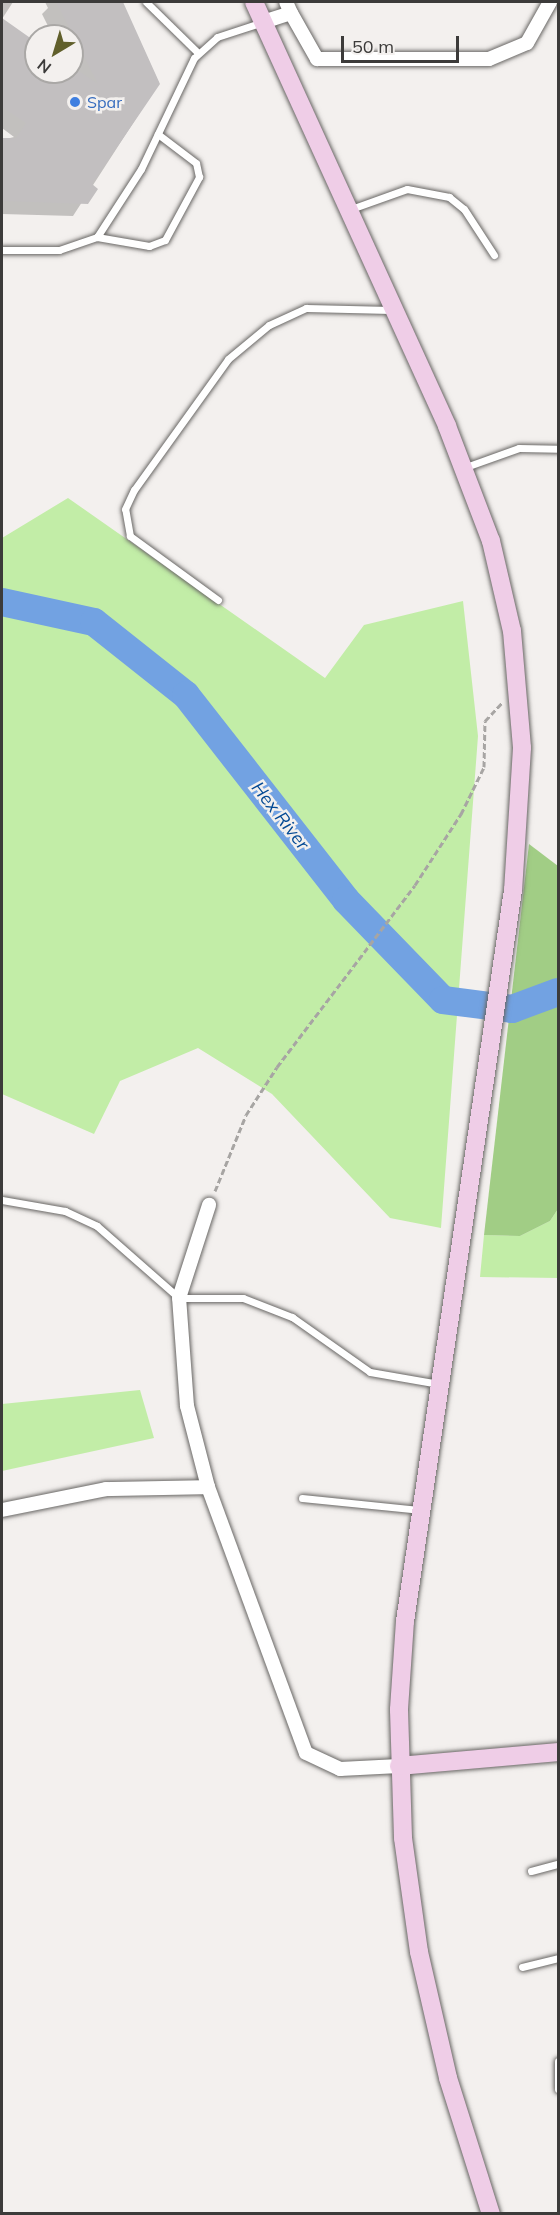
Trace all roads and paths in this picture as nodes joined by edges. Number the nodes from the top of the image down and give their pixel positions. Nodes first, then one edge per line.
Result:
1 (146, 2) edge
2 (254, 2) edge
3 (550, 2) edge
4 (288, 8) edge
5 (263, 22) junction
6 (198, 53) junction
7 (158, 134) junction
8 (349, 210) junction
9 (97, 237) junction
10 (2, 249) edge
11 (494, 255) dead end
12 (394, 310) junction
13 (558, 449) edge
14 (464, 468) junction
15 (218, 600) dead end
16 (517, 686) junction
17 (2, 1200) edge
18 (209, 1205) joint
19 (179, 1298) junction
20 (443, 1384) junction
21 (208, 1487) junction
22 (302, 1498) dead end
23 (2, 1510) edge
24 (423, 1510) junction
25 (558, 1752) edge
26 (399, 1766) junction
27 (558, 1864) edge
28 (531, 1870) dead end
29 (558, 1958) edge
30 (522, 1967) dead end
31 (558, 2061) edge
32 (558, 2089) edge
33 (491, 2214) edge

1 - 6 lane
2 - 5 main road
3 - 4 street
4 - 5 street
5 - 6 lane
5 - 8 main road
6 - 7 lane
7 - 9 lane
7 - 9 lane
8 - 11 lane
8 - 12 main road
9 - 10 lane
12 - 14 main road
12 - 15 lane
13 - 14 lane
14 - 16 main road
16 - 18 path
16 - 20 main road
17 - 19 lane
18 - 19 street
19 - 20 lane
19 - 21 street
20 - 24 main road
21 - 23 street
21 - 26 street
22 - 24 lane
24 - 26 main road
25 - 26 main road
26 - 33 main road
27 - 28 lane
29 - 30 lane
31 - 32 lane

